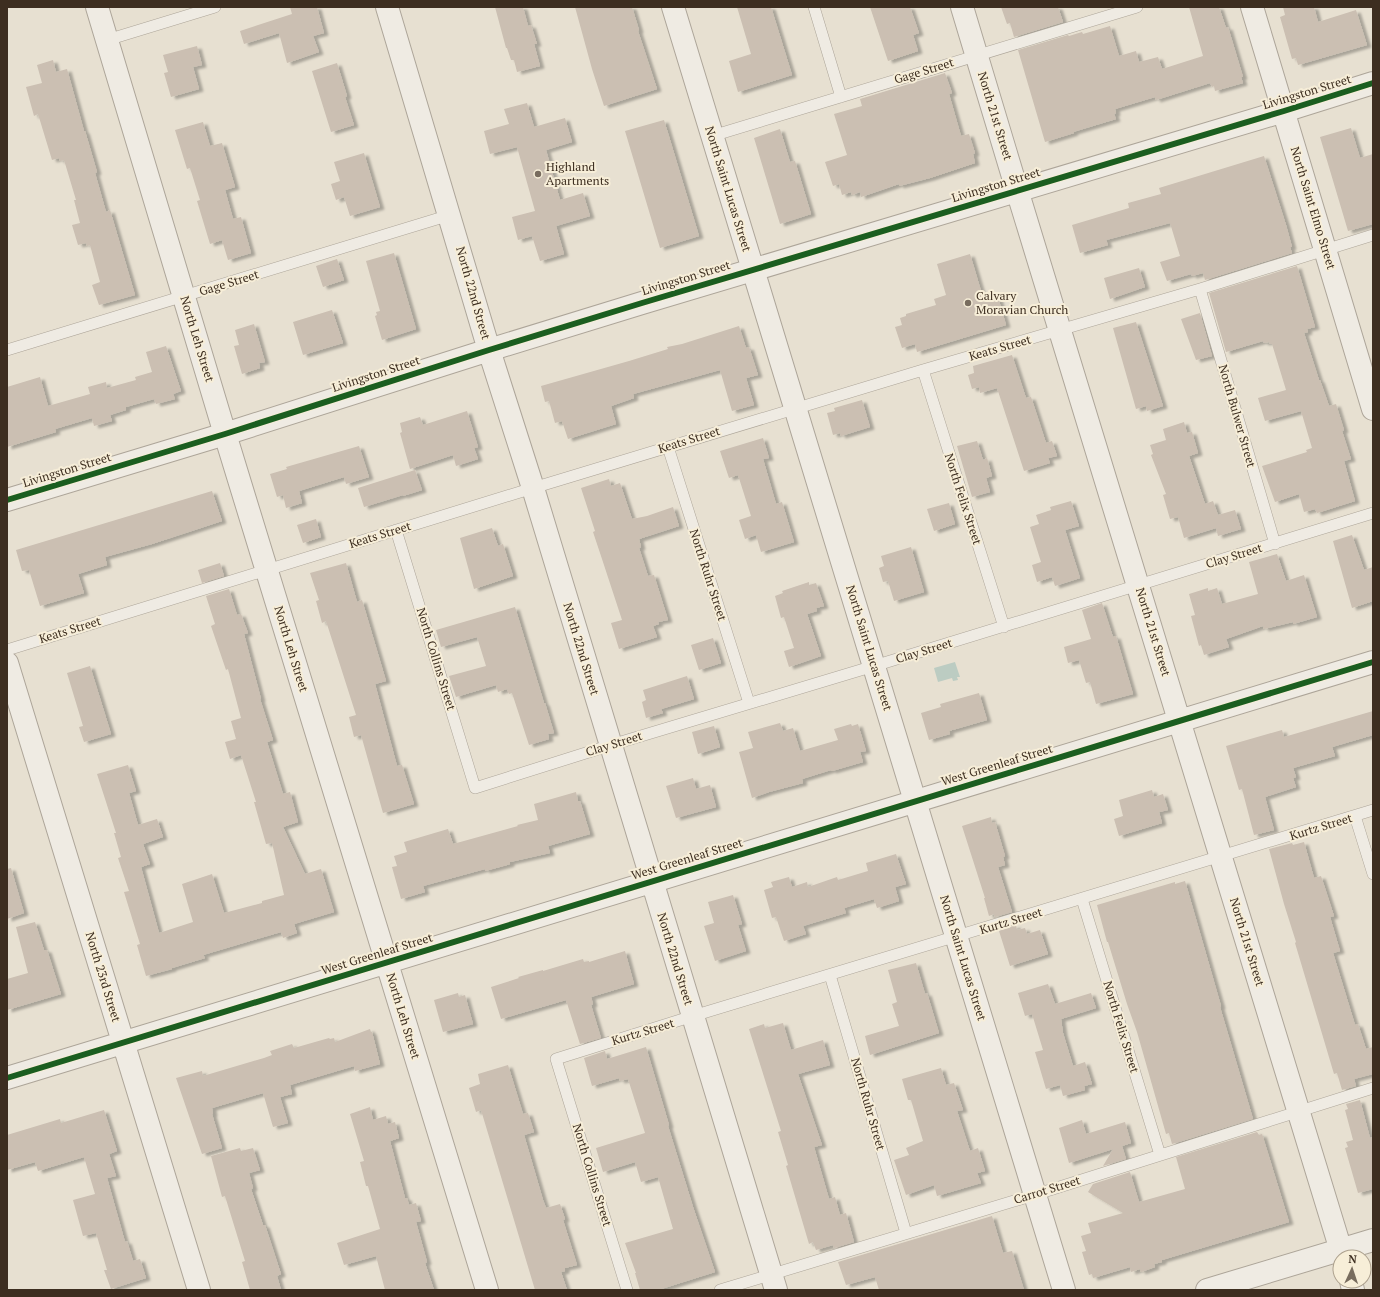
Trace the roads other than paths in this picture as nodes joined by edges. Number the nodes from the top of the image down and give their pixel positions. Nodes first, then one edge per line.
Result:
1 (97, 7) edge
2 (215, 7) edge
3 (387, 7) edge
4 (673, 7) edge
5 (814, 7) edge
6 (962, 7) edge
7 (1137, 7) edge
8 (1252, 7) edge
9 (1111, 11) edge
10 (107, 40) junction
11 (976, 55) junction
12 (1373, 83) edge
13 (840, 97) junction
14 (1284, 111) junction
15 (712, 136) junction
16 (1017, 190) junction
17 (450, 215) junction
18 (1373, 235) edge
19 (1325, 249) junction
20 (753, 270) junction
21 (1200, 289) junction
22 (184, 297) junction
23 (1060, 331) junction
24 (7, 350) edge
25 (489, 350) junction
26 (923, 370) junction
27 (796, 408) junction
28 (1373, 408) edge
29 (225, 434) junction
30 (668, 447) junction
31 (533, 488) junction
32 (7, 500) edge
33 (1373, 513) edge
34 (396, 530) junction
35 (1275, 544) junction
36 (266, 570) junction
37 (1139, 586) junction
38 (1004, 627) junction
39 (7, 650) edge
40 (1373, 662) edge
41 (7, 663) edge
42 (874, 666) junction
43 (749, 703) junction
44 (1180, 721) junction
45 (611, 745) junction
46 (475, 788) joint
47 (916, 801) junction
48 (1373, 810) edge
49 (1355, 816) junction
50 (1222, 857) junction
51 (1373, 874) edge
52 (652, 881) junction
53 (1082, 899) junction
54 (956, 937) junction
55 (386, 962) junction
56 (830, 975) junction
57 (693, 1016) junction
58 (123, 1042) junction
59 (556, 1059) joint
60 (7, 1078) edge
61 (1373, 1088) edge
62 (1299, 1111) junction
63 (1160, 1155) junction
64 (1034, 1195) junction
65 (906, 1233) junction
66 (1373, 1240) edge
67 (1341, 1249) edge
68 (1352, 1249) edge
69 (1332, 1256) edge
70 (773, 1282) edge
71 (199, 1290) edge
72 (487, 1290) edge
73 (628, 1290) edge
74 (720, 1290) edge
75 (1064, 1290) edge
76 (1207, 1290) edge

1 - 10 street, North Leh Street
2 - 10 lane
3 - 17 street, North 22nd Street
4 - 15 street, North Saint Lucas Street
5 - 13 lane
6 - 11 street, North 21st Street
7 - 9 lane, Gage Street
8 - 14 street, North Saint Elmo Street
9 - 11 lane, Gage Street
10 - 22 street, North Leh Street
11 - 13 lane, Gage Street
11 - 16 street, North 21st Street
12 - 14 street, Livingston Street
13 - 15 lane, Gage Street
14 - 16 street, Livingston Street
14 - 19 street, North Saint Elmo Street
15 - 20 street, North Saint Lucas Street
16 - 20 street, Livingston Street
16 - 23 street, North 21st Street
17 - 22 lane, Gage Street
17 - 25 street, North 22nd Street
18 - 19 lane, Keats Street
19 - 21 lane, Keats Street
19 - 28 street, North Saint Elmo Street
20 - 25 street, Livingston Street
20 - 27 street, North Saint Lucas Street
21 - 23 lane, Keats Street
21 - 35 lane, North Bulwer Street
22 - 24 lane, Gage Street
22 - 29 street, North Leh Street
23 - 26 lane, Keats Street
23 - 37 street, North 21st Street
25 - 29 street, Livingston Street
25 - 31 street, North 22nd Street
26 - 27 lane, Keats Street
26 - 38 lane, North Felix Street
27 - 30 lane, Keats Street
27 - 42 street, North Saint Lucas Street
29 - 32 street, Livingston Street
29 - 36 street, North Leh Street
30 - 31 lane, Keats Street
30 - 43 lane, North Ruhr Street
31 - 34 lane, Keats Street
31 - 45 street, North 22nd Street
33 - 35 lane, Clay Street
34 - 36 lane, Keats Street
34 - 46 lane, North Collins Street
35 - 37 lane, Clay Street
36 - 39 lane, Keats Street
36 - 55 street, North Leh Street
37 - 38 lane, Clay Street
37 - 44 street, North 21st Street
38 - 42 lane, Clay Street
40 - 44 street, West Greenleaf Street
41 - 58 street, North 23rd Street
42 - 43 lane, Clay Street
42 - 47 street, North Saint Lucas Street
43 - 45 lane, Clay Street
44 - 47 street, West Greenleaf Street
44 - 50 street, North 21st Street
45 - 46 lane, Clay Street
45 - 52 street, North 22nd Street
47 - 52 street, West Greenleaf Street
47 - 54 street, North Saint Lucas Street
48 - 49 lane, Kurtz Street
49 - 50 lane, Kurtz Street
49 - 51 lane
50 - 53 lane, Kurtz Street
50 - 62 street, North 21st Street
52 - 55 street, West Greenleaf Street
52 - 57 street, North 22nd Street
53 - 54 lane, Kurtz Street
53 - 63 lane, North Felix Street
54 - 56 lane, Kurtz Street
54 - 64 street, North Saint Lucas Street
55 - 58 street, West Greenleaf Street
55 - 72 street, North Leh Street
56 - 57 lane, Kurtz Street
56 - 65 lane, North Ruhr Street
57 - 59 lane, Kurtz Street
57 - 70 street, North 22nd Street
58 - 60 street, West Greenleaf Street
58 - 71 street, North 23rd Street
59 - 73 lane, North Collins Street
61 - 62 lane, Carrot Street
62 - 63 lane, Carrot Street
62 - 67 street, North 21st Street
63 - 64 lane, Carrot Street
64 - 65 lane, Carrot Street
64 - 75 street, North Saint Lucas Street
65 - 70 lane, Carrot Street
66 - 68 street
69 - 76 street
70 - 74 lane, Carrot Street

